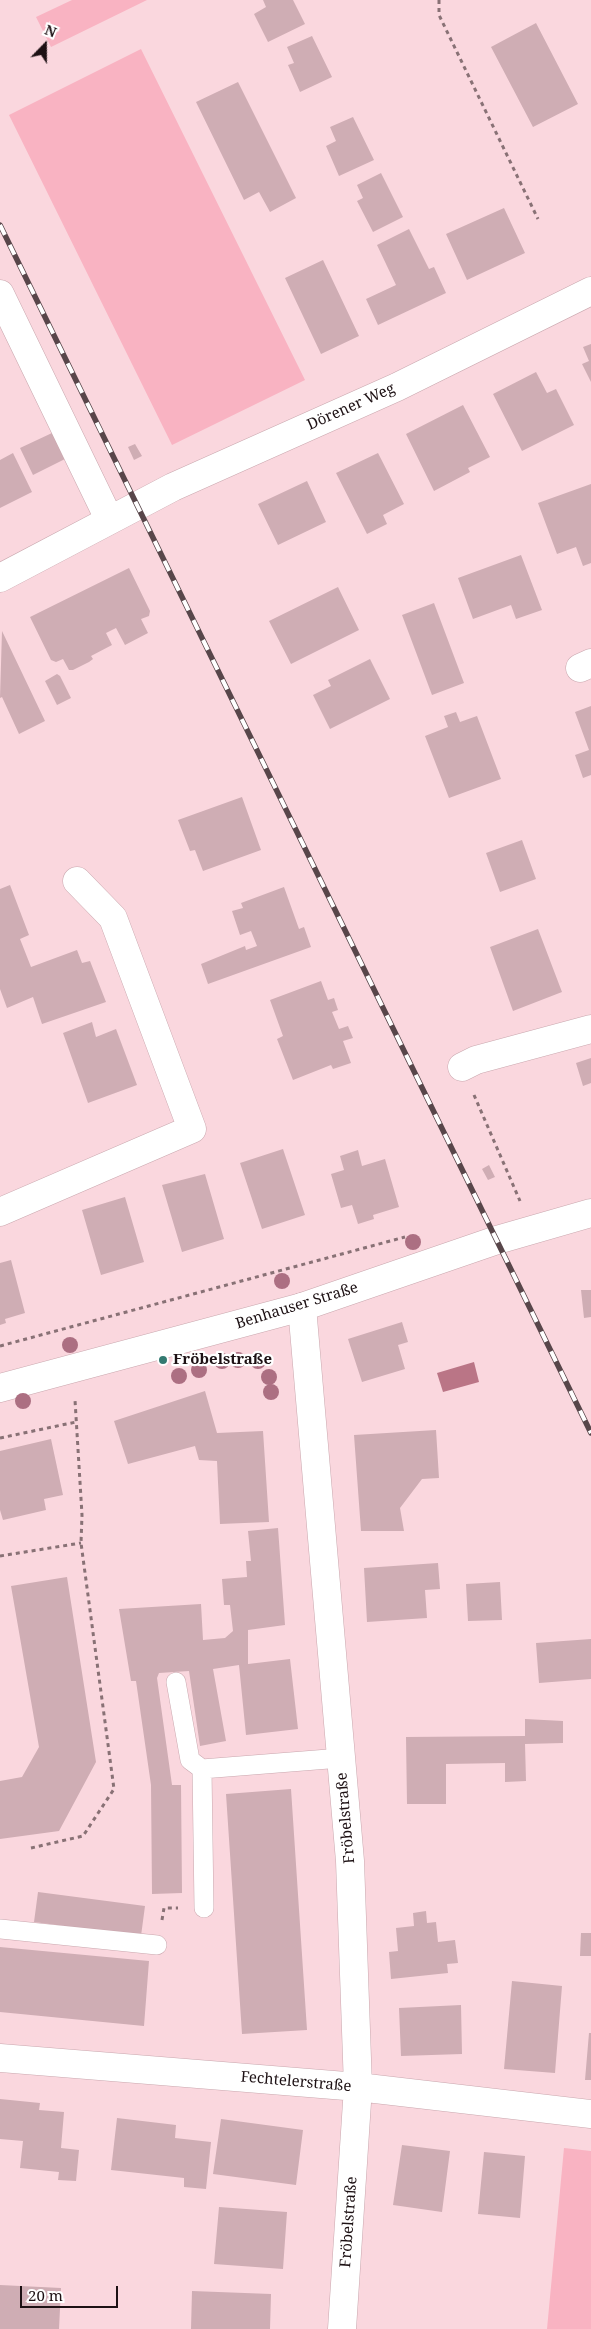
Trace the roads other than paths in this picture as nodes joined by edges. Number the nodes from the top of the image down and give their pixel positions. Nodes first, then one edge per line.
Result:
1 (591, 291) edge
2 (0, 294) edge
3 (109, 519) junction
4 (0, 578) edge
5 (77, 881) dead end
6 (591, 1029) edge
7 (462, 1067) road end
8 (0, 1212) edge
9 (591, 1213) edge
10 (302, 1307) junction
11 (0, 1388) edge
12 (176, 1682) dead end
13 (341, 1758) junction
14 (202, 1769) junction
15 (204, 1908) road end
16 (0, 1929) edge
17 (157, 1945) road end
18 (0, 2058) edge
19 (358, 2087) junction
20 (591, 2114) edge
21 (342, 2329) edge

1 - 3 street, Dörener Weg
2 - 3 street
3 - 4 street, Dörener Weg
5 - 8 street
6 - 7 street
9 - 10 street, Benhauser Straße
10 - 11 street, Benhauser Straße
10 - 13 street, Fröbelstraße
12 - 14 lane
13 - 14 lane
13 - 19 street, Fröbelstraße
14 - 15 lane
16 - 17 lane
18 - 19 street, Fechtelerstraße
19 - 20 street, Fechtelerstraße
19 - 21 street, Fröbelstraße

